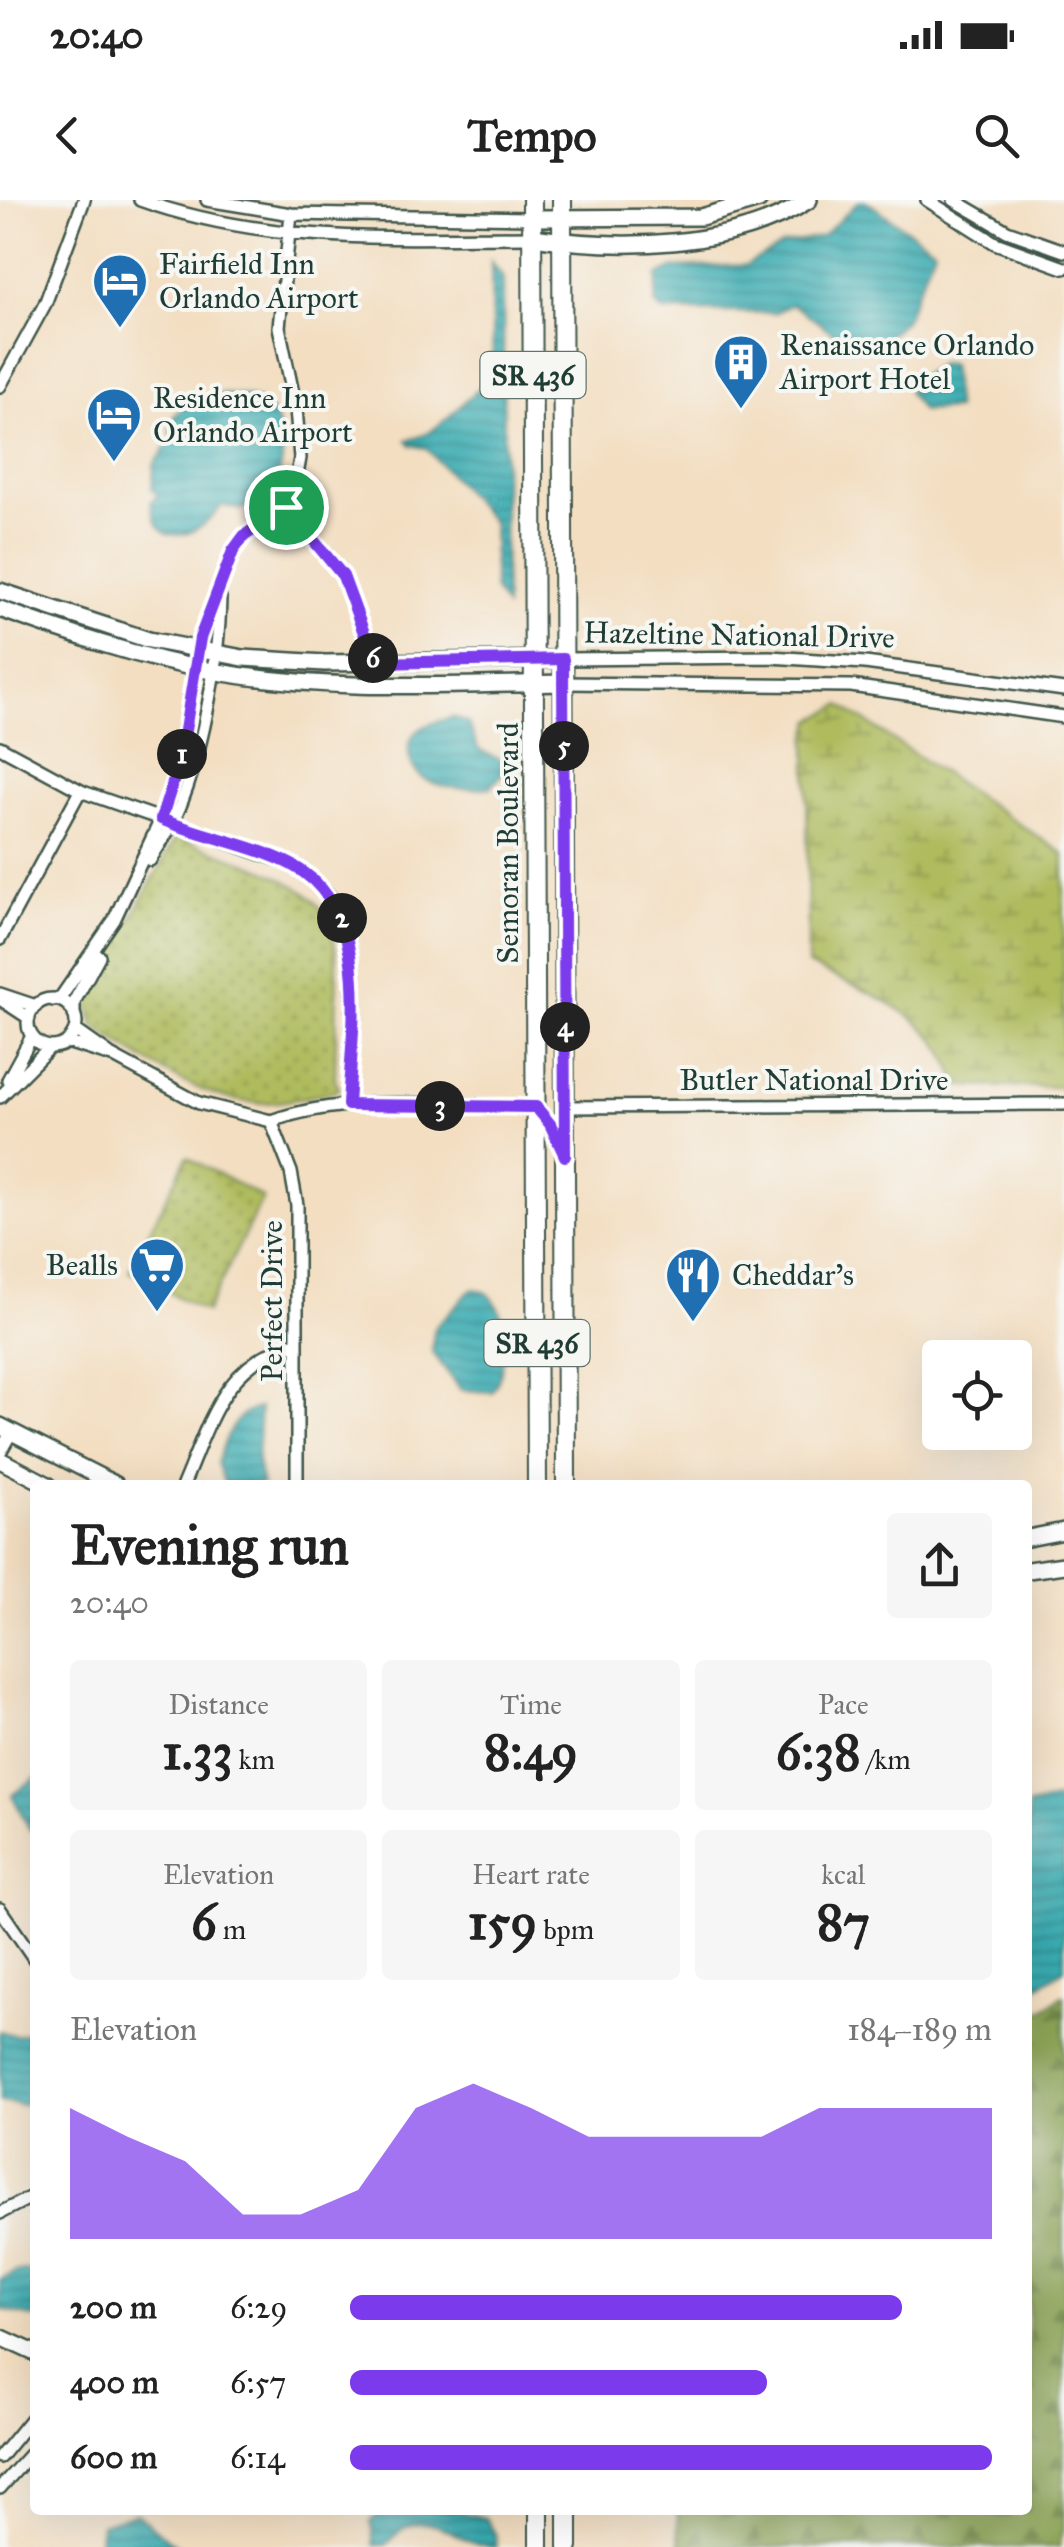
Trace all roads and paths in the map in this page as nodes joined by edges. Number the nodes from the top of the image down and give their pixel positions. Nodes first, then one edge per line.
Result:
1 (84, 200) edge
2 (140, 200) edge
3 (207, 200) edge
4 (759, 200) edge
5 (808, 200) edge
6 (927, 200) edge
7 (954, 200) edge
8 (562, 209) edge
9 (291, 214) junction
10 (533, 218) edge
11 (288, 236) junction
12 (562, 241) junction
13 (1064, 251) edge
14 (1064, 268) edge
15 (0, 386) edge
16 (286, 507) junction
17 (220, 588) junction
18 (0, 591) edge
19 (0, 609) edge
20 (200, 651) junction
21 (220, 655) junction
22 (563, 659) junction
23 (534, 662) junction
24 (375, 663) junction
25 (206, 670) junction
26 (563, 683) junction
27 (534, 684) junction
28 (1064, 690) edge
29 (1064, 718) edge
30 (0, 747) edge
31 (80, 791) junction
32 (167, 821) junction
33 (0, 939) edge
34 (0, 996) edge
35 (52, 1000) junction
36 (33, 1012) junction
37 (74, 1015) junction
38 (75, 1030) junction
39 (32, 1036) junction
40 (67, 1042) junction
41 (50, 1047) junction
42 (112, 1056) junction
43 (536, 1060) junction
44 (0, 1088) edge
45 (0, 1097) edge
46 (1064, 1104) edge
47 (348, 1105) junction
48 (536, 1107) junction
49 (565, 1108) junction
50 (271, 1121) junction
51 (565, 1156) junction
52 (297, 1344) junction
53 (6, 1430) edge
54 (0, 1456) edge
55 (40, 1480) edge
56 (106, 1480) edge
57 (186, 1480) edge
58 (297, 1480) edge
59 (537, 1480) edge
60 (566, 1480) edge
61 (1064, 1531) edge
62 (1033, 1537) edge
63 (1064, 1565) edge
64 (1035, 1569) edge
65 (0, 1909) edge
66 (30, 1953) edge
67 (30, 2197) edge
68 (0, 2213) edge
69 (0, 2337) edge
70 (30, 2351) edge
71 (30, 2420) edge
72 (30, 2454) edge
73 (0, 2457) edge
74 (0, 2488) edge
75 (539, 2515) edge
76 (568, 2515) edge
77 (539, 2547) edge
78 (568, 2547) edge

1 - 15 street
2 - 11 street
3 - 9 street
4 - 8 street
5 - 12 street
6 - 14 street
7 - 13 street
8 - 10 street
8 - 12 main road, Semoran Boulevard / SR 436
9 - 10 street
9 - 11 street
10 - 11 street
10 - 12 street
10 - 23 main road, Semoran Boulevard / SR 436
11 - 16 street
12 - 22 main road, Semoran Boulevard / SR 436
16 - 17 street
16 - 24 street
17 - 20 street
17 - 21 street
18 - 20 street, Hazeltine National Drive
19 - 25 street, Hazeltine National Drive
20 - 21 street, Hazeltine National Drive
20 - 25 street
21 - 24 street, Hazeltine National Drive
21 - 25 street
22 - 23 street, Hazeltine National Drive
22 - 26 main road, Semoran Boulevard / SR 436
22 - 28 street, Hazeltine National Drive
23 - 24 street, Hazeltine National Drive
23 - 27 main road, Semoran Boulevard / SR 436
25 - 27 street, Hazeltine National Drive
25 - 32 street
26 - 27 street, Hazeltine National Drive
26 - 29 street, Hazeltine National Drive
26 - 49 main road, Semoran Boulevard / SR 436
27 - 43 main road, Semoran Boulevard / SR 436
30 - 31 street
31 - 32 street
31 - 33 street
32 - 35 street
32 - 37 street
32 - 47 street
34 - 36 street
35 - 36 street
35 - 37 street
36 - 39 street
37 - 38 street
38 - 40 street
38 - 42 street
39 - 41 street
39 - 44 street
40 - 41 street
40 - 42 street
41 - 45 street
42 - 50 street
43 - 48 main road, Semoran Boulevard / SR 436
43 - 49 main road
46 - 49 street, Butler National Drive
47 - 48 street
47 - 50 street
48 - 51 main road
48 - 59 main road, Semoran Boulevard / SR 436
49 - 51 main road, Semoran Boulevard / SR 436
50 - 52 street, Perfect Drive
51 - 60 main road, Semoran Boulevard / SR 436
52 - 57 street
52 - 58 street, Perfect Drive
53 - 54 street
53 - 56 street
54 - 55 street
61 - 62 street
62 - 64 street
63 - 64 street
65 - 66 street
67 - 68 street
69 - 70 street
71 - 73 street
72 - 74 street
75 - 77 main road
76 - 78 main road

